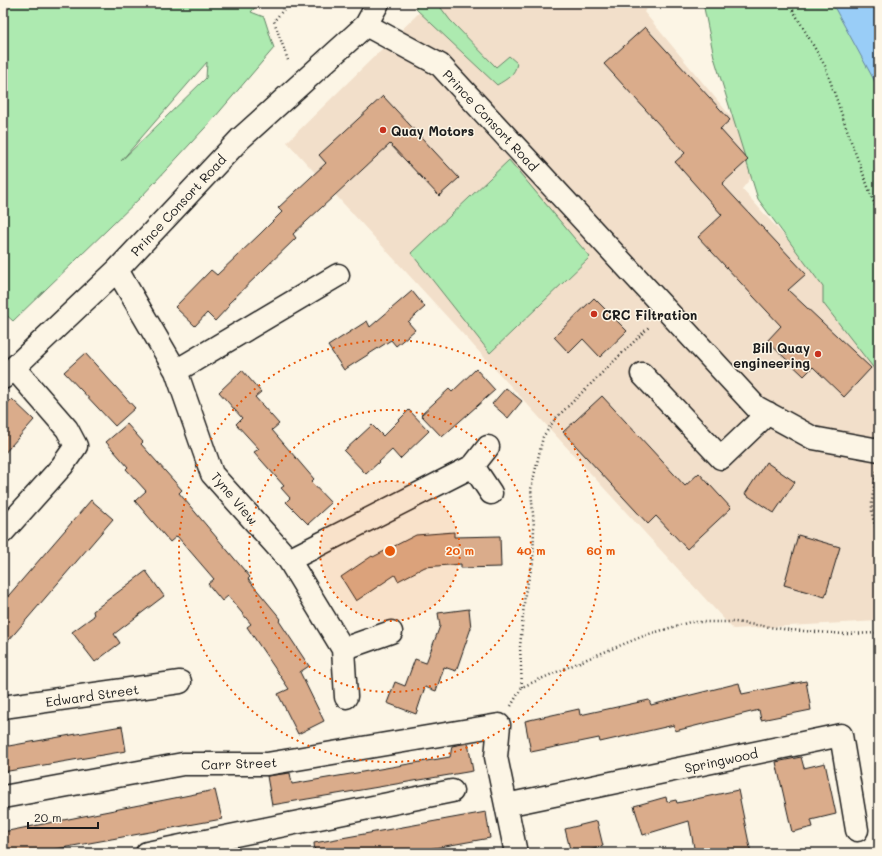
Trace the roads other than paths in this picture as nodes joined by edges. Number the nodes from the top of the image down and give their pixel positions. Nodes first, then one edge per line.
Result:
1 (378, 3) edge
2 (366, 25) junction
3 (117, 270) junction
4 (338, 275) dead end
5 (176, 371) junction
6 (8, 373) edge
7 (642, 374) dead end
8 (768, 413) junction
9 (488, 447) dead end
10 (878, 459) edge
11 (474, 466) junction
12 (492, 493) dead end
13 (3, 532) edge
14 (289, 560) junction
15 (391, 632) dead end
16 (343, 649) junction
17 (180, 682) dead end
18 (346, 697) dead end
19 (3, 707) edge
20 (452, 791) dead end
21 (3, 797) edge
22 (506, 805) junction
23 (857, 830) dead end
24 (147, 853) edge
25 (516, 853) edge

1 - 2 street
2 - 3 street, Prince Consort Road
2 - 8 street, Prince Consort Road
3 - 5 street, Tyne View
3 - 6 street, Prince Consort Road
4 - 5 street
5 - 14 street, Tyne View
6 - 13 street
7 - 8 street
8 - 10 street, Prince Consort Road
9 - 11 street
11 - 12 street
11 - 14 street
14 - 16 street, Tyne View
15 - 16 street
16 - 18 street, Tyne View
17 - 19 street, Edward Street
20 - 24 street
21 - 22 street, Carr Street
22 - 23 street, Springwood
22 - 25 street

